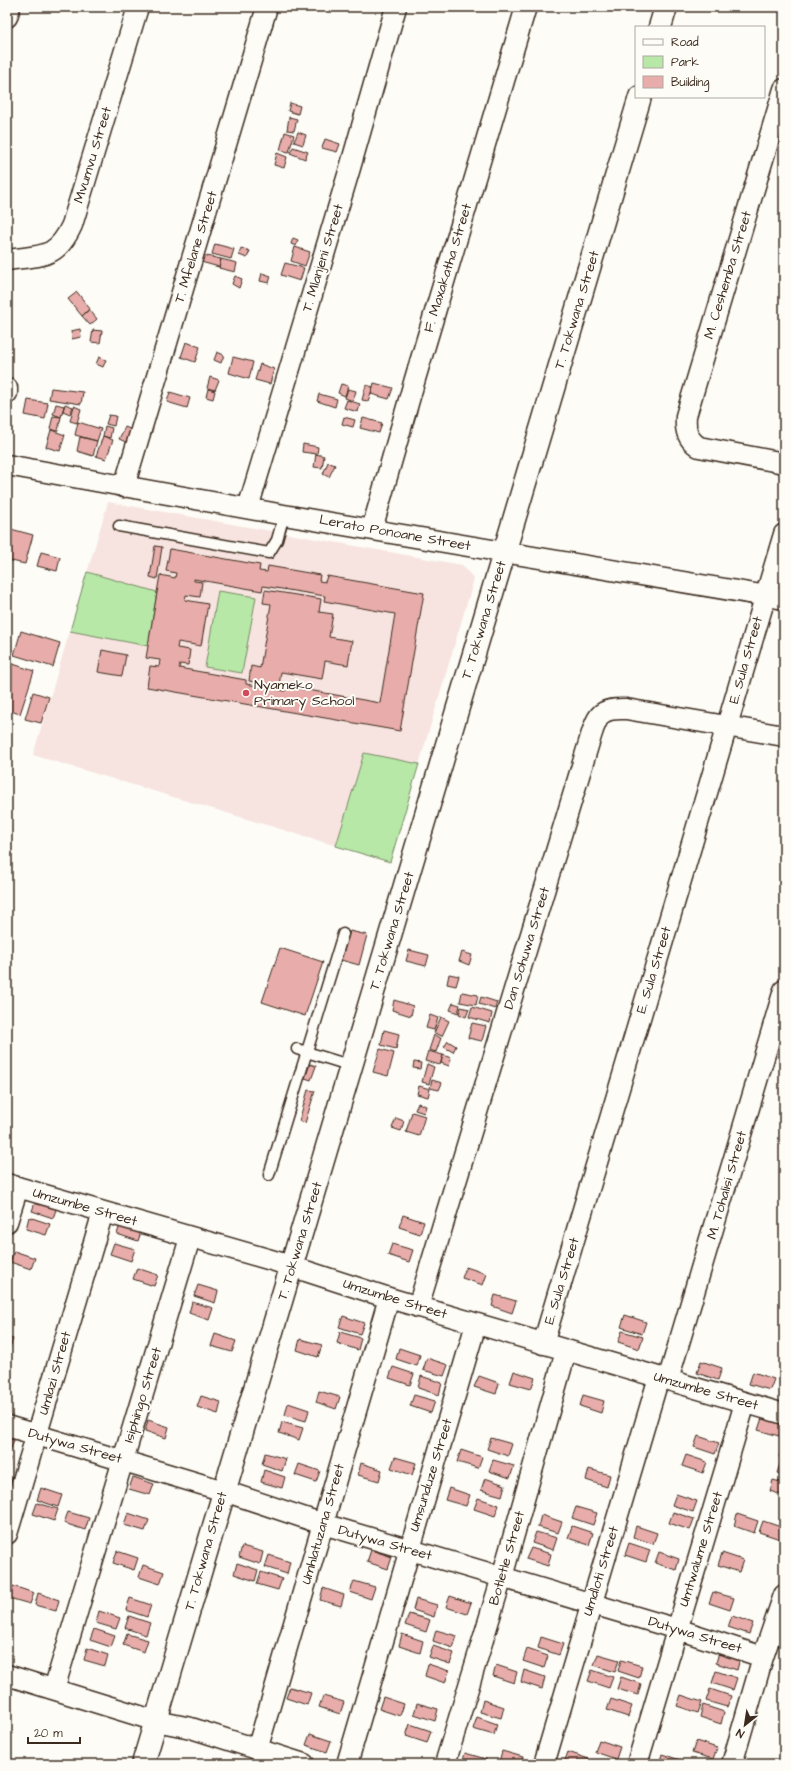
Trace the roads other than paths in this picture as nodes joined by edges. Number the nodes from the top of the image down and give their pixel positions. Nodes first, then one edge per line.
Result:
1 (10, 7) edge
2 (138, 7) edge
3 (267, 7) edge
4 (396, 7) edge
5 (526, 7) edge
6 (666, 7) edge
7 (7, 17) edge
8 (660, 26) edge
9 (784, 89) edge
10 (640, 98) edge
11 (7, 260) edge
12 (7, 388) edge
13 (7, 393) edge
14 (784, 463) edge
15 (7, 465) edge
16 (124, 487) junction
17 (248, 508) junction
18 (284, 514) junction
19 (119, 526) dead end
20 (372, 528) junction
21 (784, 534) edge
22 (505, 552) junction
23 (774, 598) edge
24 (727, 725) junction
25 (784, 736) edge
26 (343, 934) dead end
27 (784, 990) edge
28 (302, 1051) junction
29 (352, 1066) junction
30 (269, 1175) dead end
31 (12, 1186) edge
32 (103, 1212) junction
33 (7, 1222) edge
34 (190, 1238) junction
35 (292, 1267) junction
36 (389, 1298) junction
37 (418, 1307) junction
38 (476, 1324) junction
39 (543, 1344) junction
40 (566, 1351) junction
41 (664, 1379) junction
42 (745, 1403) junction
43 (784, 1414) edge
44 (7, 1426) edge
45 (37, 1435) junction
46 (123, 1460) junction
47 (224, 1491) junction
48 (323, 1524) junction
49 (7, 1534) edge
50 (409, 1550) junction
51 (502, 1577) junction
52 (784, 1595) edge
53 (591, 1604) junction
54 (677, 1629) junction
55 (763, 1657) junction
56 (7, 1675) edge
57 (54, 1689) junction
58 (156, 1720) junction
59 (257, 1750) junction
60 (143, 1764) edge
61 (304, 1764) edge
62 (347, 1764) edge
63 (445, 1764) edge
64 (544, 1764) edge
65 (637, 1764) edge
66 (732, 1764) edge

1 - 7 street
2 - 11 street, Mvumvu Street
3 - 16 street, T. Mfelane Street
4 - 17 street, T. Mlanjeni Street
5 - 20 street, F. Maxakatha Street
6 - 8 street
9 - 14 street, M. Ceshemba Street
10 - 22 street, T. Tokwana Street
12 - 13 street
15 - 16 street, Lerato Ponoane Street
16 - 17 street, Lerato Ponoane Street
17 - 18 street, Lerato Ponoane Street
18 - 19 lane
18 - 20 street, Lerato Ponoane Street
20 - 22 street, Lerato Ponoane Street
21 - 23 street, E. Sula Street
22 - 23 street, Lerato Ponoane Street
22 - 29 street, T. Tokwana Street
23 - 24 street, E. Sula Street
24 - 25 street, Dan Sohuwa Street
24 - 37 street, Dan Sohuwa Street
24 - 39 street, E. Sula Street
26 - 28 lane
27 - 41 street, M. Tohalisi Street
28 - 29 lane
28 - 30 lane
29 - 35 street, T. Tokwana Street
31 - 32 street, Umzumbe Street
31 - 33 street
32 - 34 street, Umzumbe Street
32 - 45 street, Umlazi Street
34 - 35 street, Umzumbe Street
34 - 46 street, Isiphingo Street
35 - 36 street, Umzumbe Street
35 - 47 street, T. Tokwana Street
36 - 37 street, Umzumbe Street
36 - 48 street, Umhlatuzana Street
37 - 38 street, Umzumbe Street
38 - 39 street, Umzumbe Street
38 - 50 street, Umsunduze Street
39 - 40 street, Umzumbe Street
40 - 41 street, Umzumbe Street
40 - 51 street, Botletle Street
41 - 42 street, Umzumbe Street
41 - 53 street, Umdloti Street
42 - 43 street, Umzumbe Street
42 - 54 street, Umtwalume Street
44 - 45 street, Dutywa Street
45 - 46 street, Dutywa Street
45 - 49 street, Umlazi Street
46 - 47 street, Dutywa Street
46 - 57 street, Isiphingo Street
47 - 48 street, Dutywa Street
47 - 58 street, T. Tokwana Street
48 - 50 street, Dutywa Street
48 - 59 street, Umhlatuzana Street
50 - 51 street, Dutywa Street
50 - 62 street, Umsunduze Street
51 - 53 street, Dutywa Street
51 - 63 street, Botletle Street
52 - 55 street
53 - 54 street, Dutywa Street
53 - 64 street, Umdloti Street
54 - 55 street, Dutywa Street
54 - 65 street, Umtwalume Street
55 - 66 street
56 - 57 street
57 - 58 street
58 - 59 street
58 - 60 street, T. Tokwana Street
59 - 61 street

